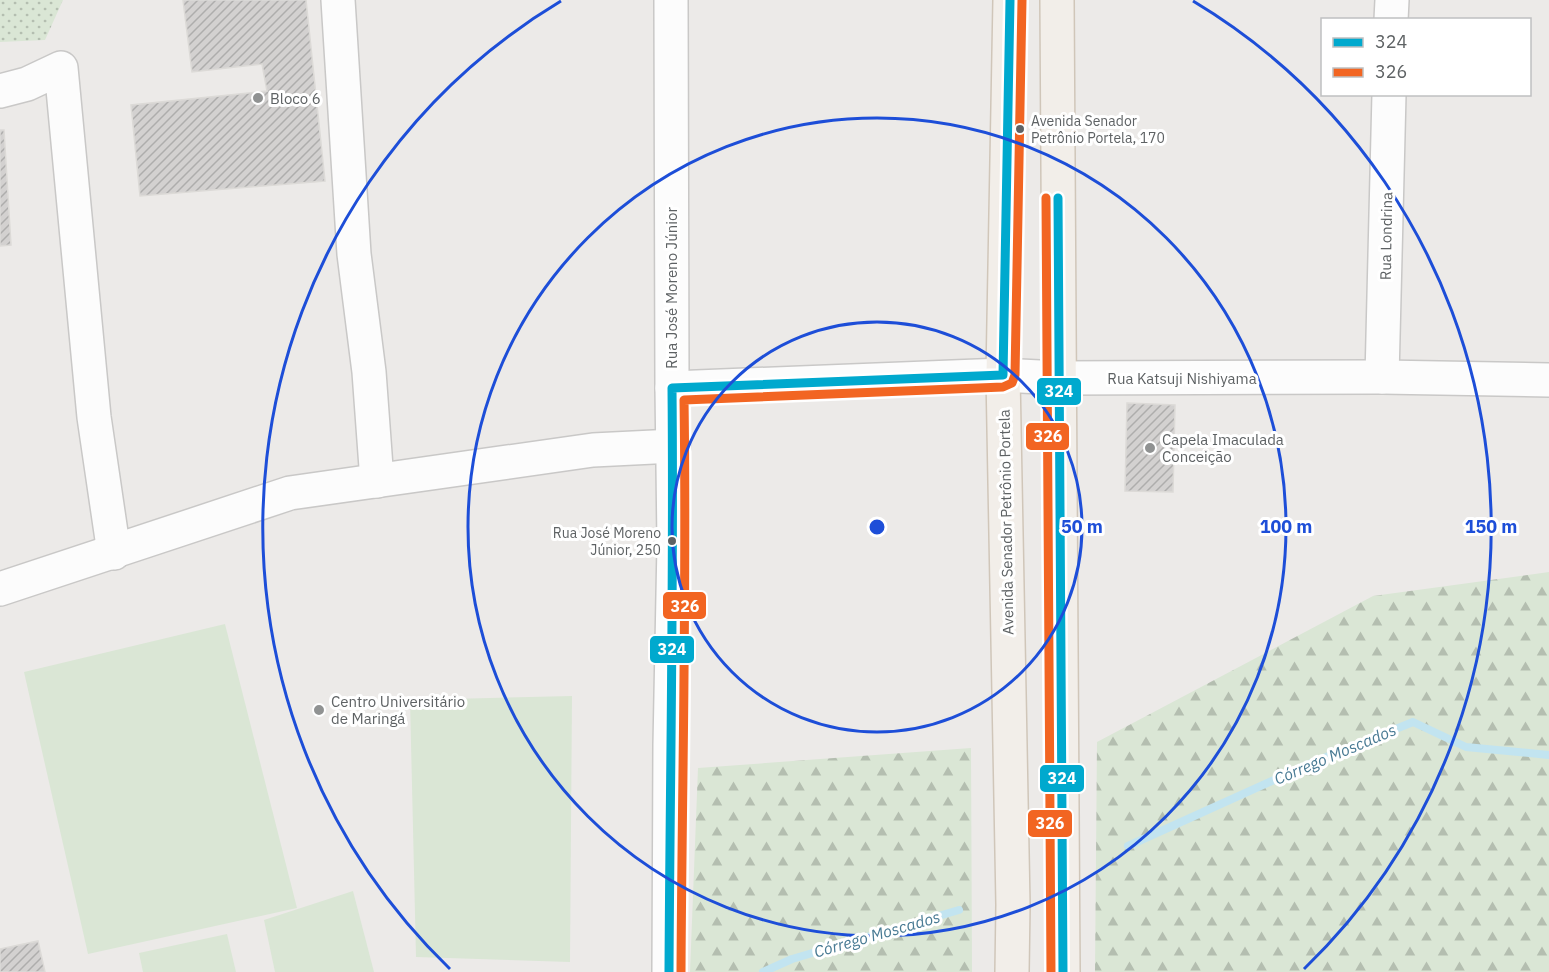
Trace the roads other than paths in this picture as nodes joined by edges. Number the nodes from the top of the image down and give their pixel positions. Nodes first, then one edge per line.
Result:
1 (339, 0) edge
2 (671, 0) edge
3 (1010, 0) edge
4 (1057, 0) edge
5 (1392, 0) edge
6 (1391, 18) edge
7 (0, 92) edge
8 (1389, 96) edge
9 (1003, 375) junction
10 (1382, 377) junction
11 (1059, 378) junction
12 (1549, 380) edge
13 (672, 388) junction
14 (674, 446) junction
15 (376, 481) junction
16 (114, 553) junction
17 (0, 589) edge
18 (669, 972) edge
19 (1012, 972) edge
20 (1063, 972) edge

1 - 15 street
2 - 13 street, Rua José Moreno Júnior
3 - 9 main road, Avenida Senador Petrônio Portela
4 - 11 main road
5 - 6 street
7 - 16 street
8 - 10 street, Rua Londrina
9 - 11 street, Rua Katsuji Nishiyama
9 - 13 street, Rua Katsuji Nishiyama
9 - 19 main road, Avenida Senador Petrônio Portela
10 - 11 street, Rua Katsuji Nishiyama
10 - 12 street, Rua Katsuji Nishiyama
11 - 20 main road
13 - 14 street, Rua José Moreno Júnior
14 - 15 street
14 - 18 street, Rua José Moreno Júnior
15 - 16 street
16 - 17 street

